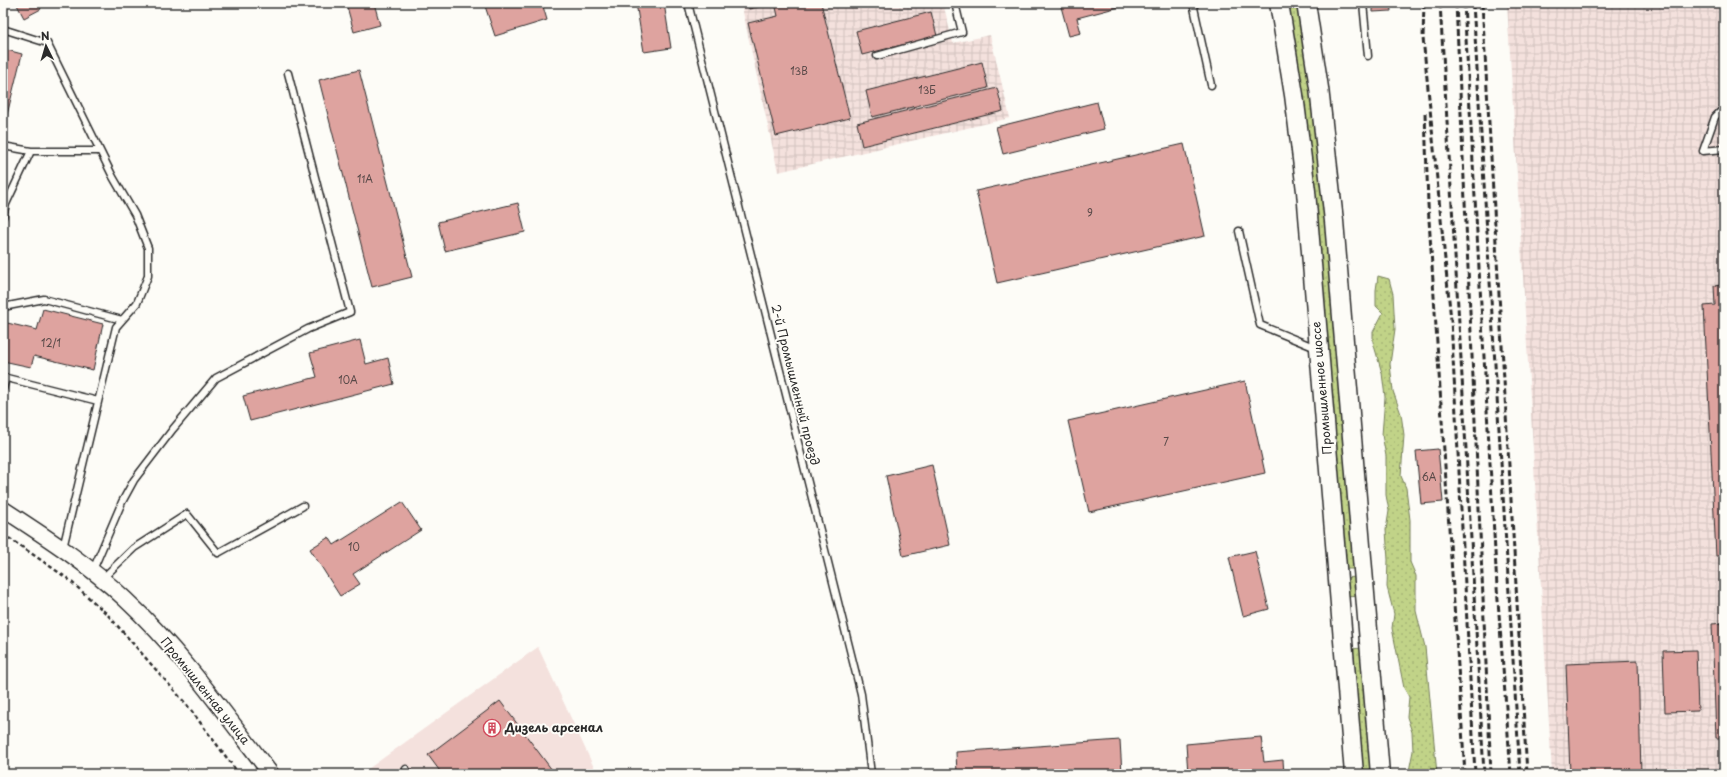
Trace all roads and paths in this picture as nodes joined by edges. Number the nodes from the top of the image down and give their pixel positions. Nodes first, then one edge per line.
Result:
1 (688, 3) edge
2 (954, 3) edge
3 (1193, 3) edge
4 (1279, 3) edge
5 (1306, 3) edge
6 (1363, 3) edge
7 (3, 29) edge
8 (877, 56) dead end
9 (1368, 56) dead end
10 (288, 73) dead end
11 (1211, 85) dead end
12 (1724, 108) edge
13 (3, 146) edge
14 (1724, 149) edge
15 (30, 151) junction
16 (100, 151) junction
17 (3, 217) edge
18 (1239, 231) dead end
19 (3, 307) edge
20 (122, 320) junction
21 (1319, 349) junction
22 (4, 377) edge
23 (3, 389) edge
24 (98, 401) junction
25 (303, 506) dead end
26 (3, 509) edge
27 (3, 534) edge
28 (63, 548) junction
29 (97, 576) junction
30 (1367, 618) junction
31 (1341, 620) junction
32 (239, 774) edge
33 (271, 774) edge
34 (871, 774) edge
35 (1354, 774) edge
36 (1380, 774) edge

1 - 34 lane, 2-й Промышленный проезд
2 - 8 lane
3 - 11 lane
4 - 21 main road, Промышленное шоссе
5 - 30 main road
6 - 9 lane
7 - 16 lane
10 - 29 lane
12 - 14 lane
13 - 15 lane
15 - 16 lane
15 - 17 lane
16 - 20 lane
18 - 21 lane
19 - 20 lane
20 - 24 lane
21 - 31 main road, Промышленное шоссе
22 - 23 lane
22 - 24 lane
24 - 28 lane
25 - 29 lane
26 - 28 street, Промышленная улица
27 - 32 path
28 - 29 street, Промышленная улица
29 - 33 street, Промышленная улица
30 - 31 main road
30 - 36 main road
31 - 35 main road, Промышленное шоссе

